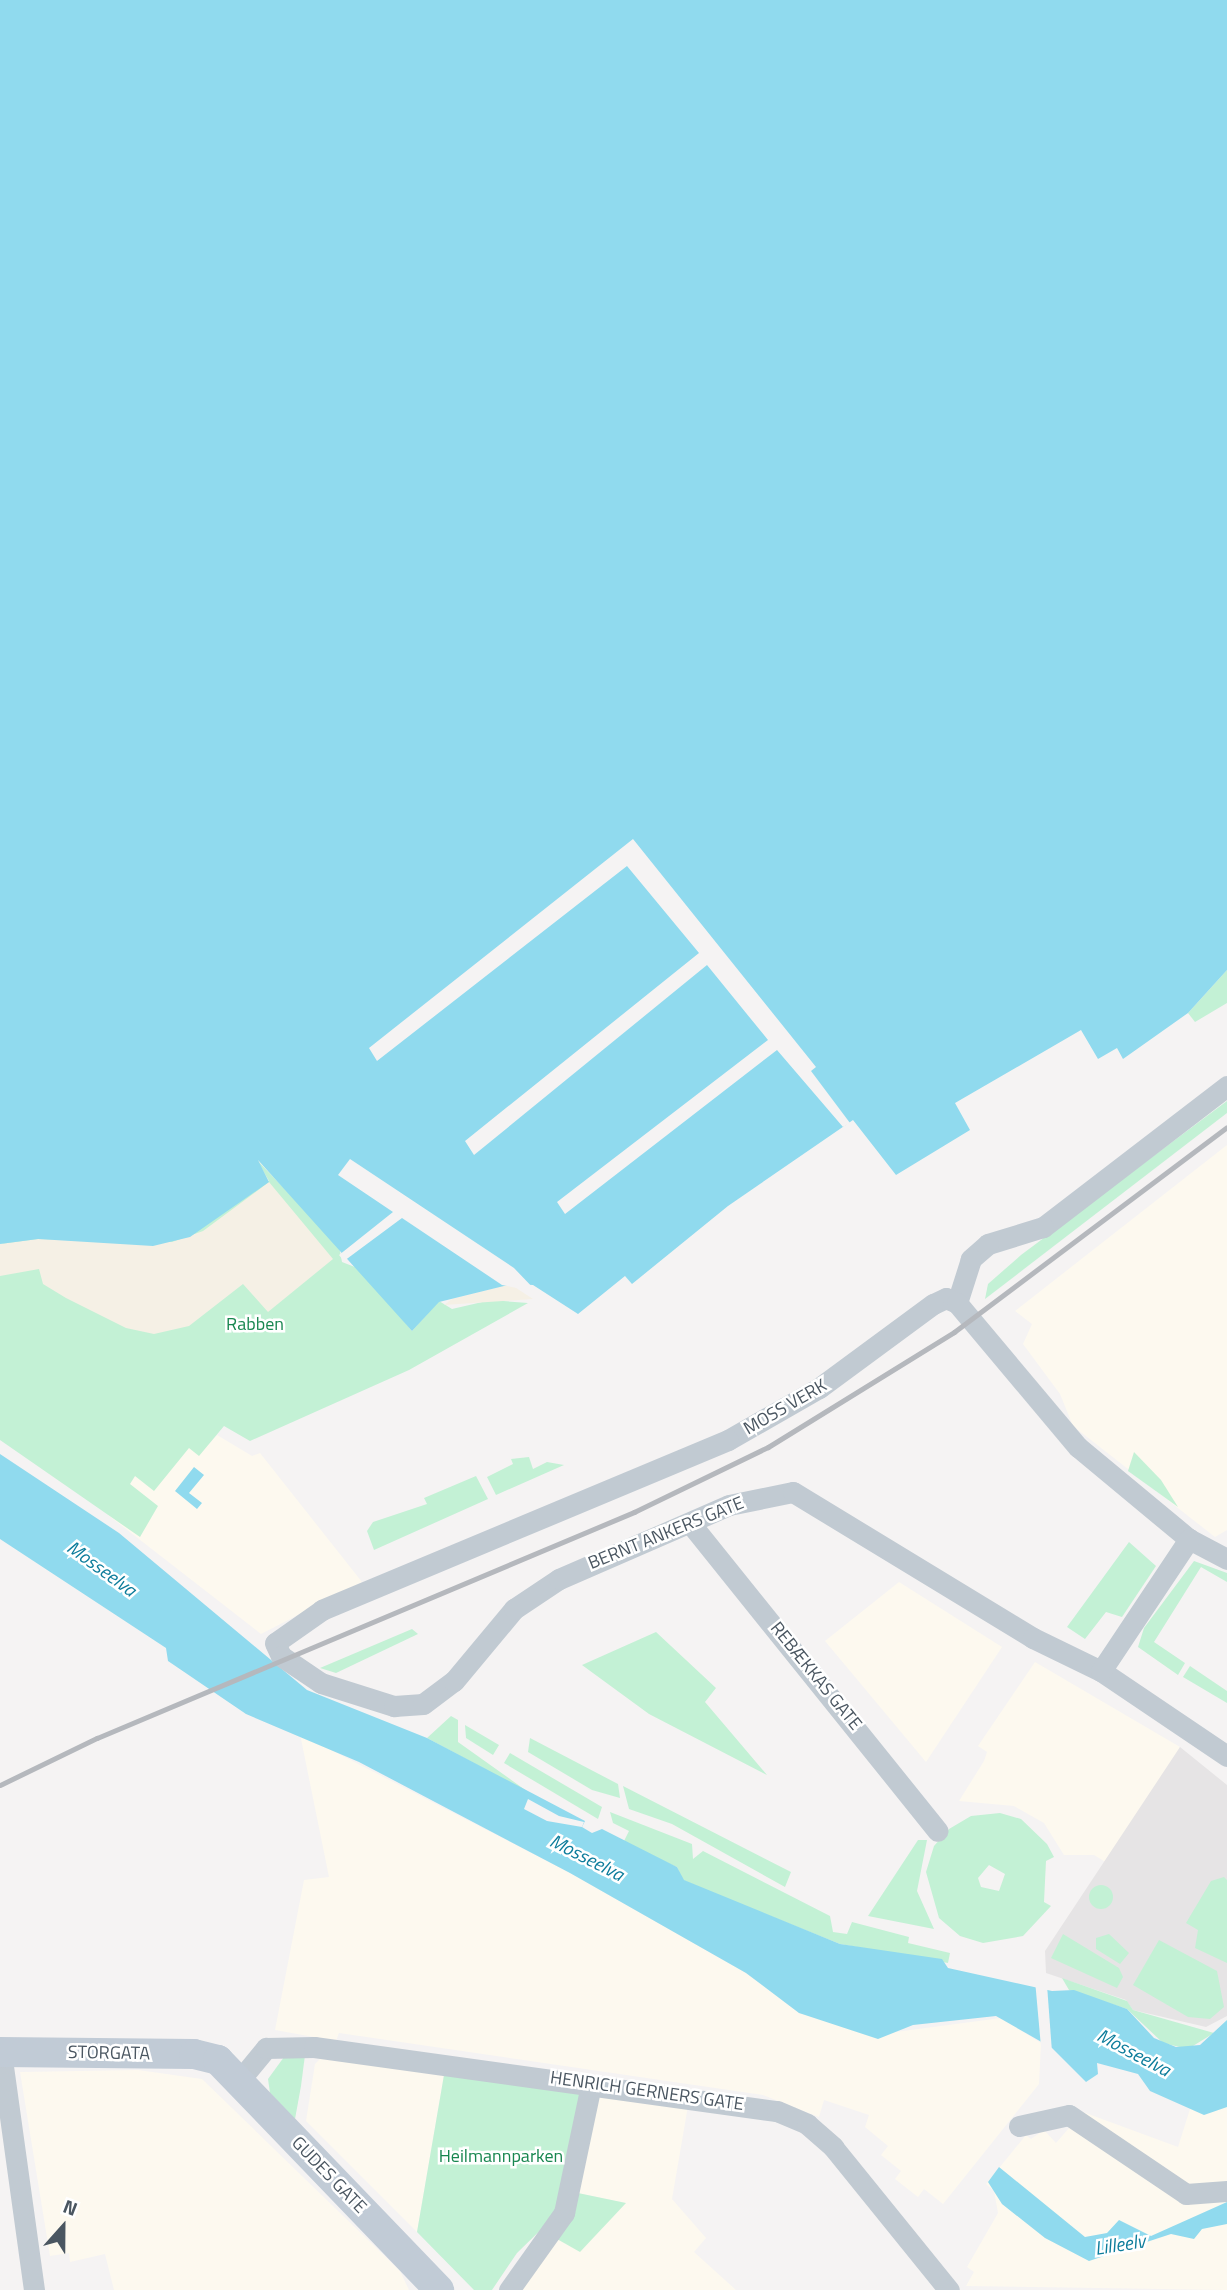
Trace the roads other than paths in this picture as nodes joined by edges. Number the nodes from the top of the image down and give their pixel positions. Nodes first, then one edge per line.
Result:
1 (1227, 1086) edge
2 (957, 1303) junction
3 (690, 1523) junction
4 (1189, 1539) junction
5 (1227, 1559) edge
6 (1101, 1671) junction
7 (399, 1707) joint
8 (1227, 1756) edge
9 (938, 1831) dead end
10 (0, 2052) edge
11 (218, 2060) joint
12 (239, 2081) junction
13 (591, 2085) junction
14 (1019, 2126) dead end
15 (1227, 2191) edge
16 (34, 2290) edge
17 (439, 2290) edge
18 (509, 2290) edge
19 (949, 2290) edge

1 - 2 street
2 - 4 street
2 - 7 street, MOSS VERK
3 - 6 street, BERNT ANKERS GATE
3 - 7 street, BERNT ANKERS GATE
3 - 9 street, REBÆKKAS GATE
4 - 5 street
4 - 6 street
6 - 8 street, BERNT ANKERS GATE
10 - 11 street, STORGATA
10 - 16 street
11 - 12 street, GUDES GATE
12 - 13 street, HENRICH GERNERS GATE
12 - 17 street, GUDES GATE
13 - 18 street
13 - 19 street, HENRICH GERNERS GATE
14 - 15 street

